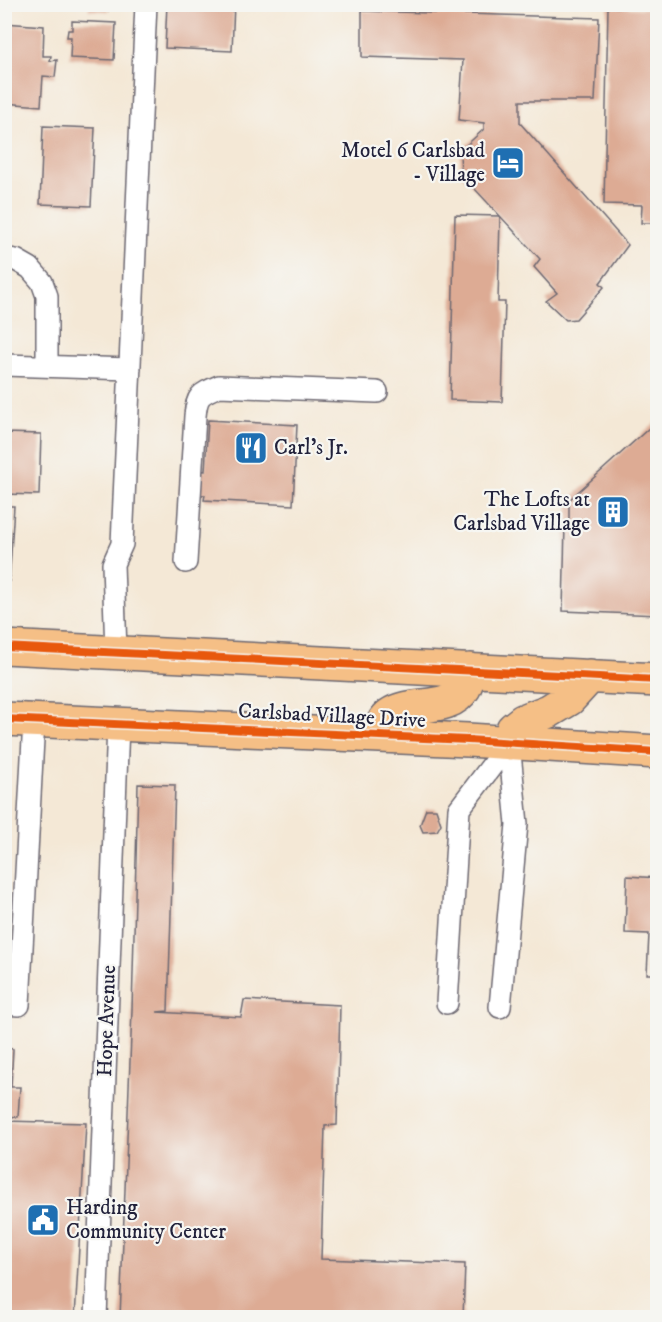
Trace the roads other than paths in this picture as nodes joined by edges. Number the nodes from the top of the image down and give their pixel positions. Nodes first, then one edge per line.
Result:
1 (146, 4) edge
2 (4, 258) edge
3 (4, 365) edge
4 (47, 366) junction
5 (130, 369) junction
6 (377, 392) dead end
7 (186, 562) dead end
8 (4, 647) edge
9 (116, 652) junction
10 (471, 670) junction
11 (590, 676) junction
12 (657, 680) edge
13 (19, 720) edge
14 (118, 724) junction
15 (378, 736) junction
16 (509, 742) junction
17 (657, 752) edge
18 (447, 1003) dead end
19 (4, 1004) edge
20 (500, 1007) dead end
21 (96, 1317) edge

1 - 5 lane
2 - 4 lane
3 - 4 lane
4 - 5 lane
5 - 9 lane
6 - 7 lane
8 - 9 main road
9 - 10 main road
10 - 11 main road
10 - 15 main road
11 - 12 main road
11 - 16 main road
13 - 14 main road, Carlsbad Village Drive
13 - 19 lane
14 - 15 main road, Carlsbad Village Drive
14 - 21 lane, Hope Avenue
15 - 16 main road, Carlsbad Village Drive
16 - 17 main road, Carlsbad Village Drive
16 - 18 lane
16 - 20 lane

